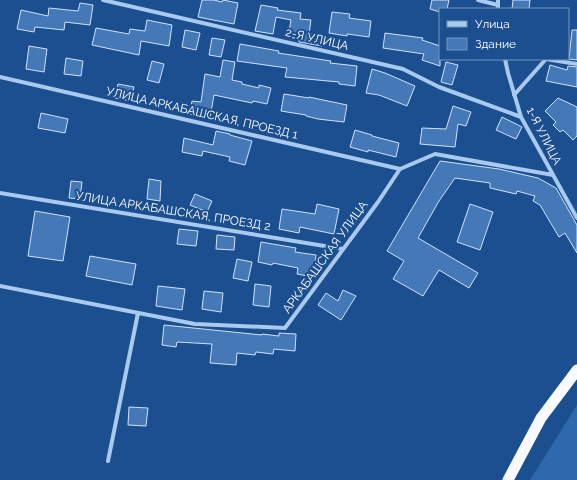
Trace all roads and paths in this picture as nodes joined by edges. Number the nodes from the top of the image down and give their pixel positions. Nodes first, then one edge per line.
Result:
1 (103, 0) edge
2 (478, 0) edge
3 (498, 5) edge
4 (505, 60) edge
5 (545, 60) edge
6 (552, 60) edge
7 (577, 64) edge
8 (0, 77) edge
9 (514, 95) junction
10 (521, 117) junction
11 (400, 169) junction
12 (553, 175) junction
13 (0, 193) edge
14 (577, 218) edge
15 (344, 249) junction
16 (0, 286) edge
17 (138, 312) junction
18 (577, 370) edge
19 (108, 461) dead end
20 (508, 480) edge

1 - 10 street, 2-Я УЛИЦА
2 - 3 street
4 - 9 street, 1-Я УЛИЦА
5 - 9 street
6 - 7 street
8 - 11 street, УЛИЦА АРКАБАШСКАЯ, ПРОЕЗД 1
9 - 10 street, 1-Я УЛИЦА
10 - 12 street, 1-Я УЛИЦА
11 - 12 street
11 - 15 street, АРКАБАШСКАЯ УЛИЦА
12 - 14 street, 1-Я УЛИЦА
13 - 15 street, УЛИЦА АРКАБАШСКАЯ, ПРОЕЗД 2
15 - 17 street, АРКАБАШСКАЯ УЛИЦА
16 - 17 street, АРКАБАШСКАЯ УЛИЦА
17 - 19 street
18 - 20 highway

